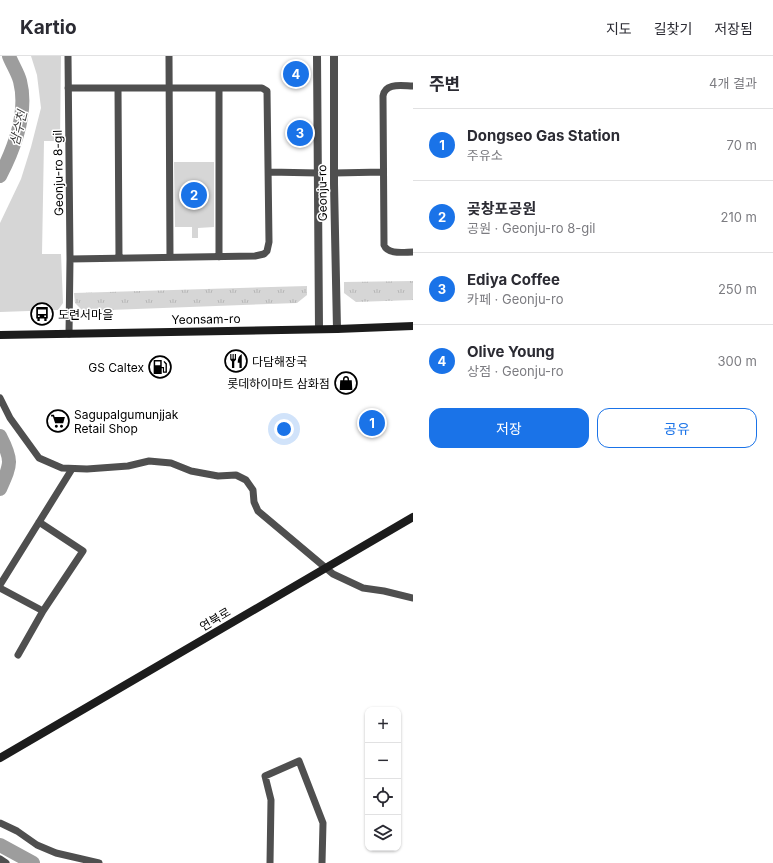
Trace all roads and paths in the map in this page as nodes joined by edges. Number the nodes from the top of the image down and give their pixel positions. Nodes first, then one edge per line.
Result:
1 (68, 56) edge
2 (169, 56) edge
3 (317, 56) edge
4 (334, 56) edge
5 (413, 86) edge
6 (169, 87) junction
7 (68, 88) junction
8 (118, 88) junction
9 (219, 88) junction
10 (269, 172) junction
11 (318, 172) junction
12 (383, 172) junction
13 (334, 173) junction
14 (413, 252) edge
15 (170, 257) junction
16 (219, 257) junction
17 (119, 258) junction
18 (70, 259) junction
19 (413, 326) edge
20 (319, 329) junction
21 (337, 329) junction
22 (69, 334) junction
23 (0, 335) edge
24 (0, 398) edge
25 (72, 469) junction
26 (413, 517) edge
27 (39, 522) junction
28 (326, 568) junction
29 (0, 585) edge
30 (0, 588) edge
31 (413, 598) edge
32 (43, 612) junction
33 (18, 655) dead end
34 (0, 758) edge
35 (0, 823) edge
36 (0, 858) edge
37 (6, 863) edge
38 (99, 863) edge
39 (270, 863) edge
40 (322, 863) edge

1 - 7 street, Geonju-ro 8-gil
2 - 6 street
3 - 11 street, Geonju-ro
4 - 13 street, Geonju-ro
5 - 12 street
6 - 8 street
6 - 9 street
6 - 15 street
7 - 8 street
7 - 18 street, Geonju-ro 8-gil
8 - 17 street
9 - 10 street
9 - 16 street
10 - 11 street
10 - 16 street
11 - 20 street, Geonju-ro
12 - 13 street
12 - 14 street
13 - 21 street, Geonju-ro
15 - 16 street
15 - 17 street
17 - 18 street
18 - 22 street, Geonju-ro 8-gil
19 - 21 main road, Yeonsam-ro
20 - 21 main road, Yeonsam-ro
20 - 22 main road, Yeonsam-ro
22 - 23 main road, Yeonsam-ro
24 - 25 street
25 - 27 street
25 - 28 street
26 - 28 main road, 연북로
27 - 29 street
27 - 32 street
28 - 31 street
28 - 34 main road, 연북로
30 - 32 street
32 - 33 street
35 - 38 street
36 - 37 street
39 - 40 street

